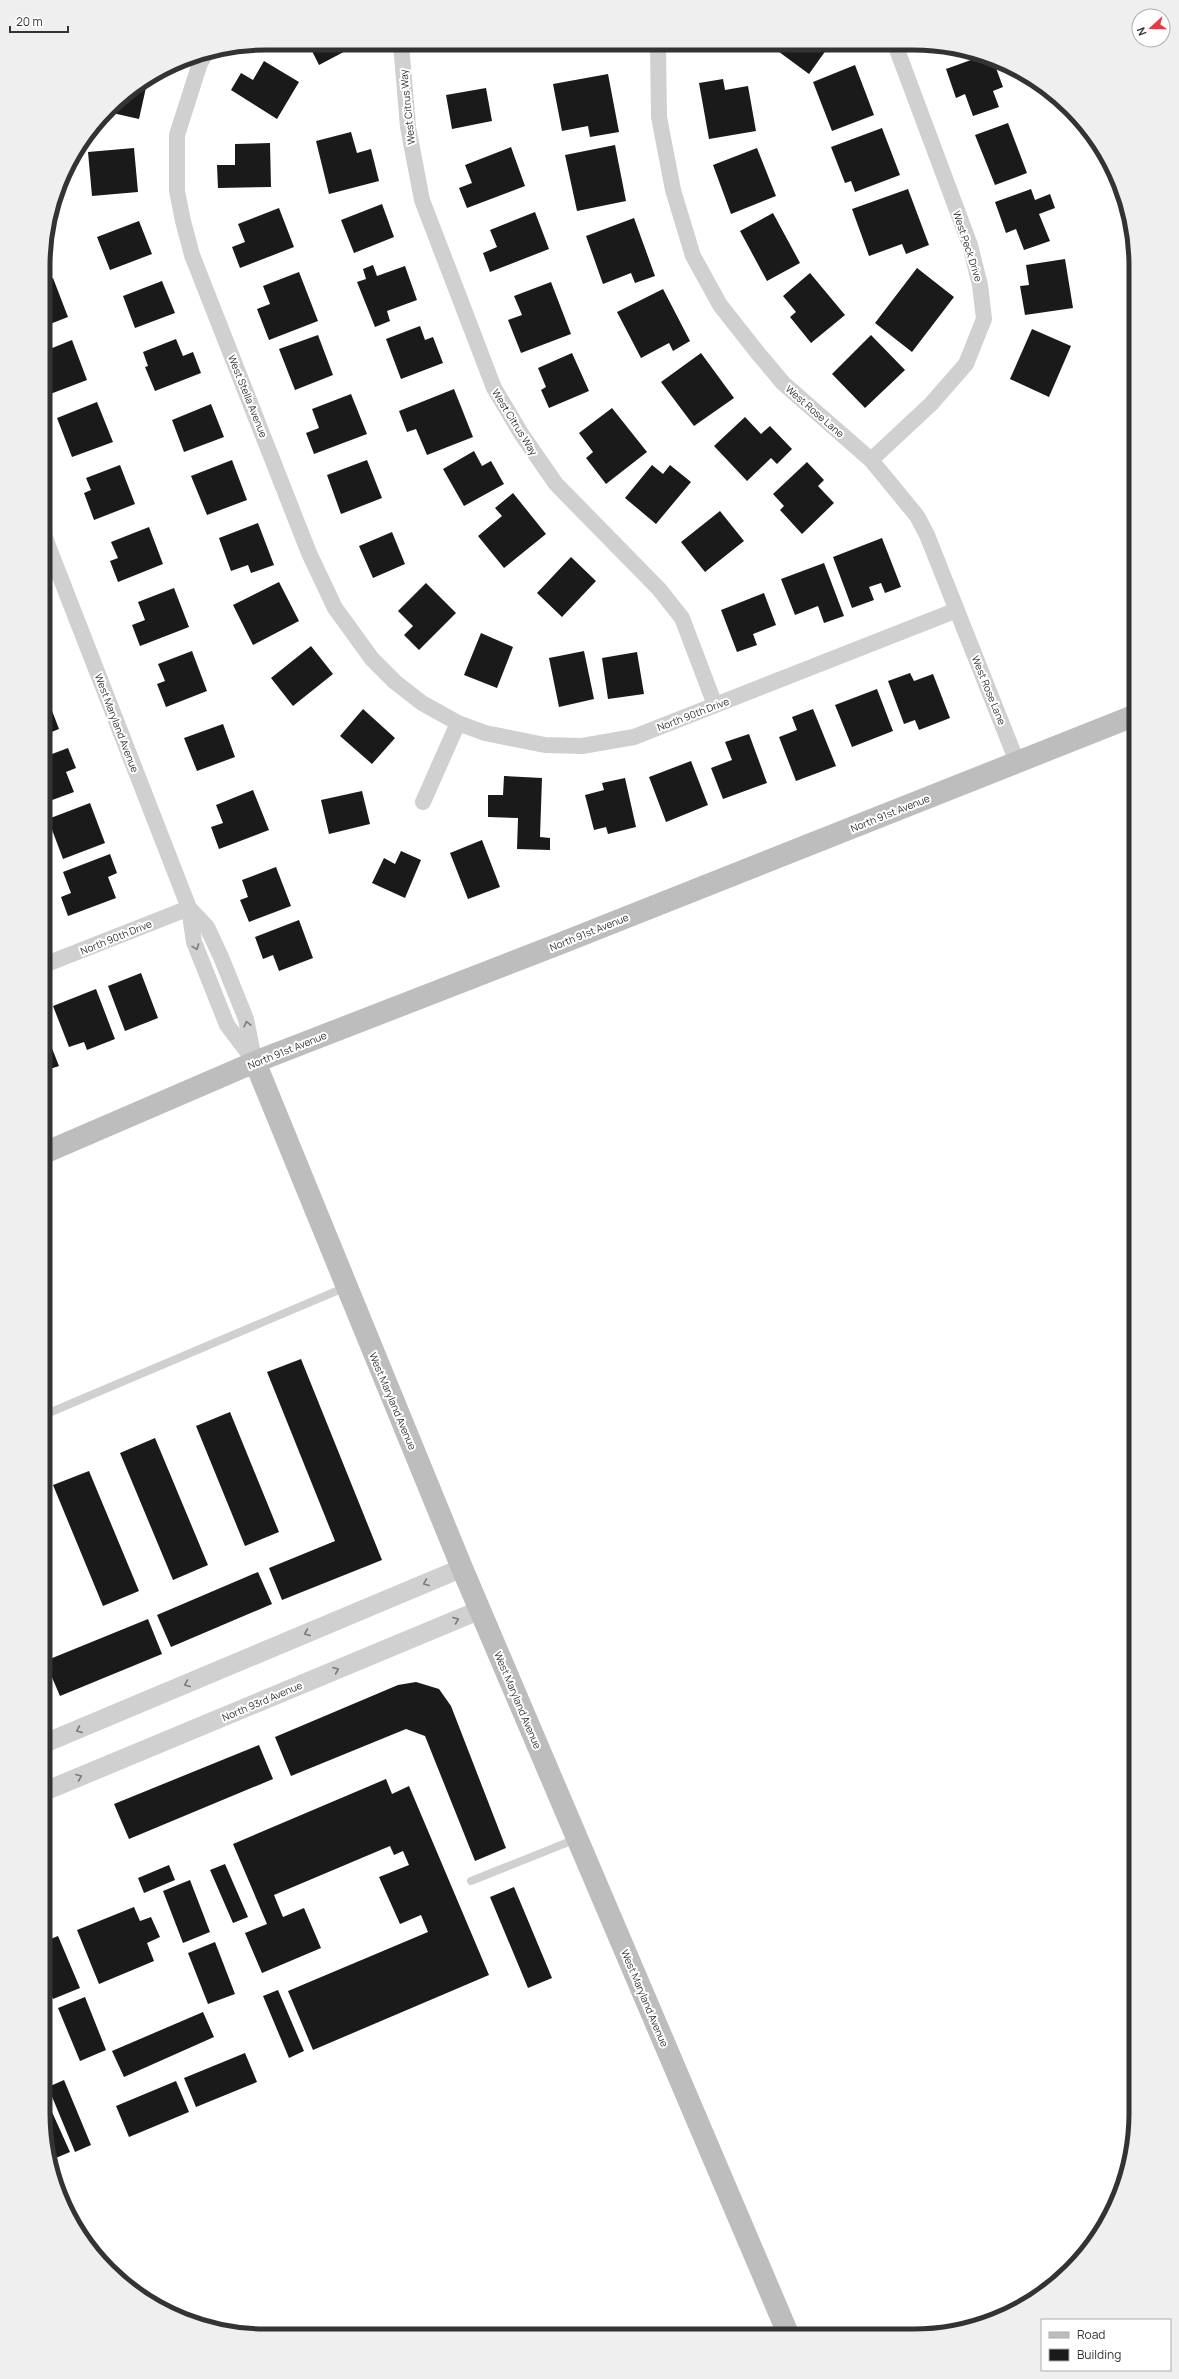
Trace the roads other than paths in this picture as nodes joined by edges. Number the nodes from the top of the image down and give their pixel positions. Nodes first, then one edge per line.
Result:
1 (402, 50) edge
2 (658, 50) edge
3 (897, 50) edge
4 (199, 60) edge
5 (871, 460) junction
6 (50, 551) edge
7 (957, 610) junction
8 (422, 702) joint
9 (715, 705) junction
10 (1129, 718) edge
11 (458, 723) junction
12 (1017, 762) junction
13 (423, 802) dead end
14 (189, 908) junction
15 (50, 963) edge
16 (255, 1062) junction
17 (50, 1150) edge
18 (347, 1287) junction
19 (50, 1412) edge
20 (462, 1568) junction
21 (480, 1610) junction
22 (50, 1741) edge
23 (50, 1789) edge
24 (577, 1838) junction
25 (471, 1881) dead end
26 (785, 2329) edge

1 - 9 street, West Citrus Way
2 - 5 street, West Rose Lane
3 - 5 street, West Peck Drive
4 - 8 street, West Stella Avenue
5 - 7 street, West Rose Lane
6 - 14 street, West Maryland Avenue
7 - 9 street, North 90th Drive
7 - 12 street, West Rose Lane
8 - 11 street, North 90th Drive
9 - 11 street, North 90th Drive
10 - 12 main road, North 91st Avenue
11 - 13 street
12 - 16 main road, North 91st Avenue
14 - 15 street, North 90th Drive
14 - 16 street, West Maryland Avenue
16 - 17 main road, North 91st Avenue
16 - 18 main road, West Maryland Avenue
18 - 19 lane
18 - 20 main road, West Maryland Avenue
20 - 21 main road, West Maryland Avenue
20 -> 22 street
23 -> 21 street, North 93rd Avenue
21 - 24 main road, West Maryland Avenue
24 - 25 lane
24 - 26 main road, West Maryland Avenue

